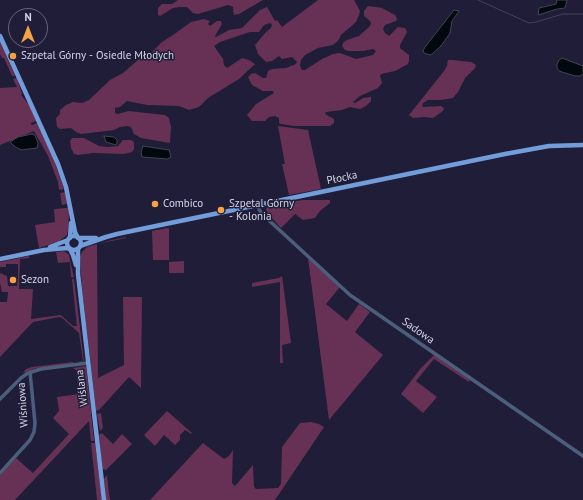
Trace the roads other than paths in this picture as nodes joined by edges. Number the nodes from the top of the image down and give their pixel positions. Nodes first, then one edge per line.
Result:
1 (0, 36) edge
2 (583, 145) edge
3 (257, 205) junction
4 (71, 215) junction
5 (106, 237) junction
6 (78, 238) junction
7 (69, 239) junction
8 (79, 247) junction
9 (70, 249) junction
10 (44, 250) junction
11 (0, 259) edge
12 (78, 274) junction
13 (88, 363) junction
14 (30, 372) junction
15 (0, 399) edge
16 (583, 456) edge
17 (0, 472) edge
18 (104, 500) edge

1 - 4 main road
2 - 3 main road, Płocka
3 - 5 main road, Płocka
3 - 16 street, Sadowa
4 - 6 main road
4 - 7 main road
5 - 6 main road, Płocka
5 - 8 main road, Płocka
6 - 7 main road
6 - 8 main road
7 - 9 main road
7 - 10 main road
8 - 9 main road
8 - 12 main road, Wiślana
9 - 10 main road
9 - 12 main road, Wiślana
10 - 11 main road
12 - 13 main road, Wiślana
13 - 14 street
13 - 18 main road, Wiślana
14 - 15 street
14 - 17 street, Wiśniowa

